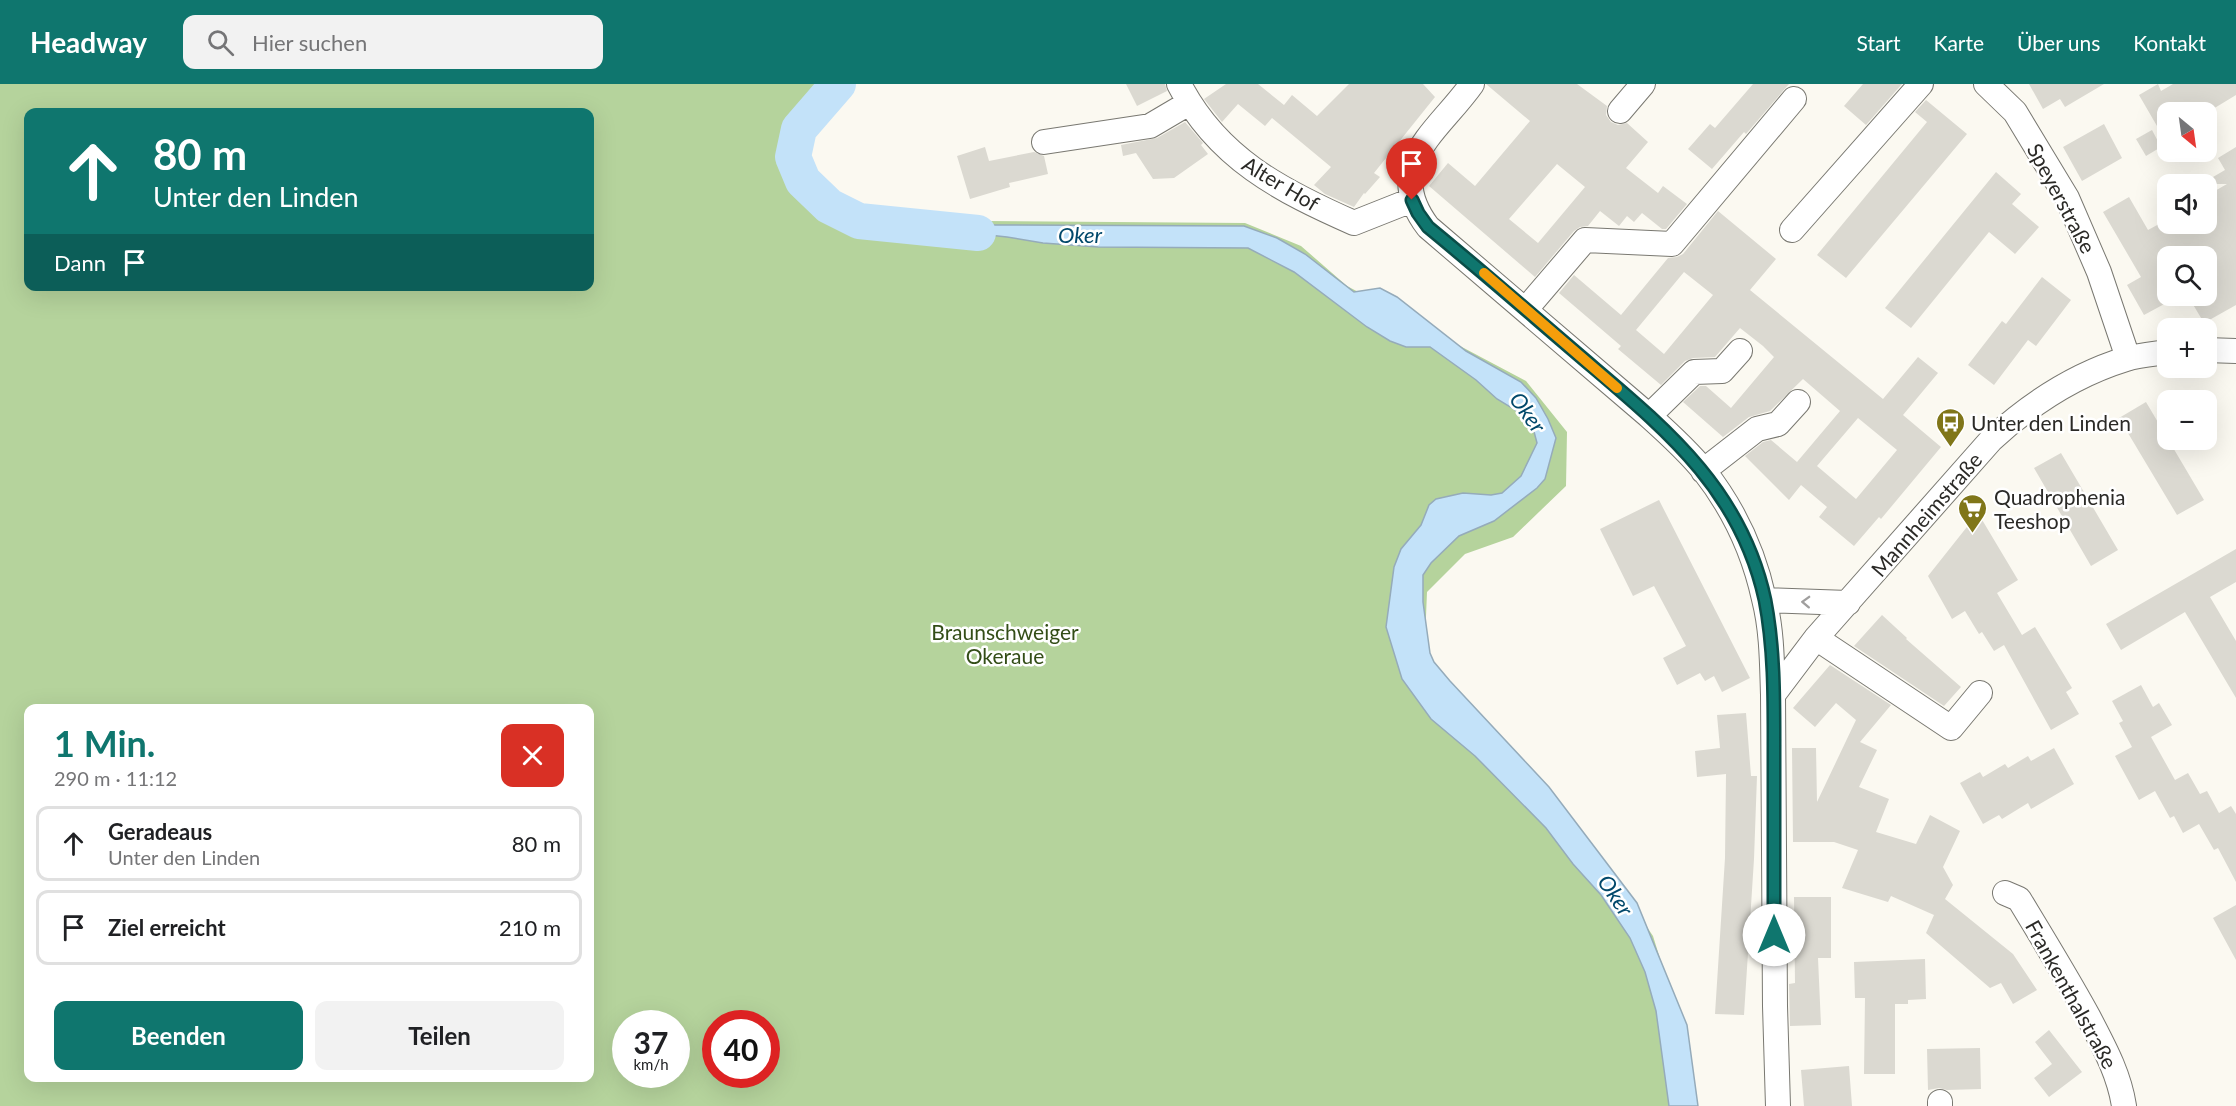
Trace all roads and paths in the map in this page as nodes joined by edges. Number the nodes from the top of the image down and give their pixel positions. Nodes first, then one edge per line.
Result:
1 (1472, 84) edge
2 (1643, 84) edge
3 (1921, 84) edge
4 (1986, 84) edge
5 (1184, 93) edge
6 (1794, 99) dead end
7 (1620, 111) dead end
8 (1044, 142) dead end
9 (1412, 200) junction
10 (1792, 230) dead end
11 (1526, 309) junction
12 (2217, 350) edge
13 (1740, 351) dead end
14 (2236, 351) edge
15 (2157, 354) edge
16 (2127, 358) junction
17 (1798, 402) dead end
18 (1649, 416) junction
19 (1703, 471) junction
20 (1765, 600) junction
21 (1848, 603) junction
22 (1816, 638) junction
23 (1980, 693) dead end
24 (1773, 695) junction
25 (2005, 893) dead end
26 (1778, 1106) edge
27 (2124, 1106) edge

1 - 9 street
2 - 7 street
3 - 10 street
4 - 16 street, Speyerstraße
5 - 8 street
5 - 9 street, Alter Hof
6 - 11 street
9 - 11 street
11 - 18 street
12 - 14 street
13 - 18 street
15 - 16 street, Mannheimstraße
16 - 21 street, Mannheimstraße
17 - 19 street
18 - 19 street
19 - 20 street
21 -> 20 street
20 - 24 street
21 - 22 street, Mannheimstraße
22 - 23 street
22 - 24 street, Mannheimstraße
24 - 26 street
25 - 27 street, Frankenthalstraße

